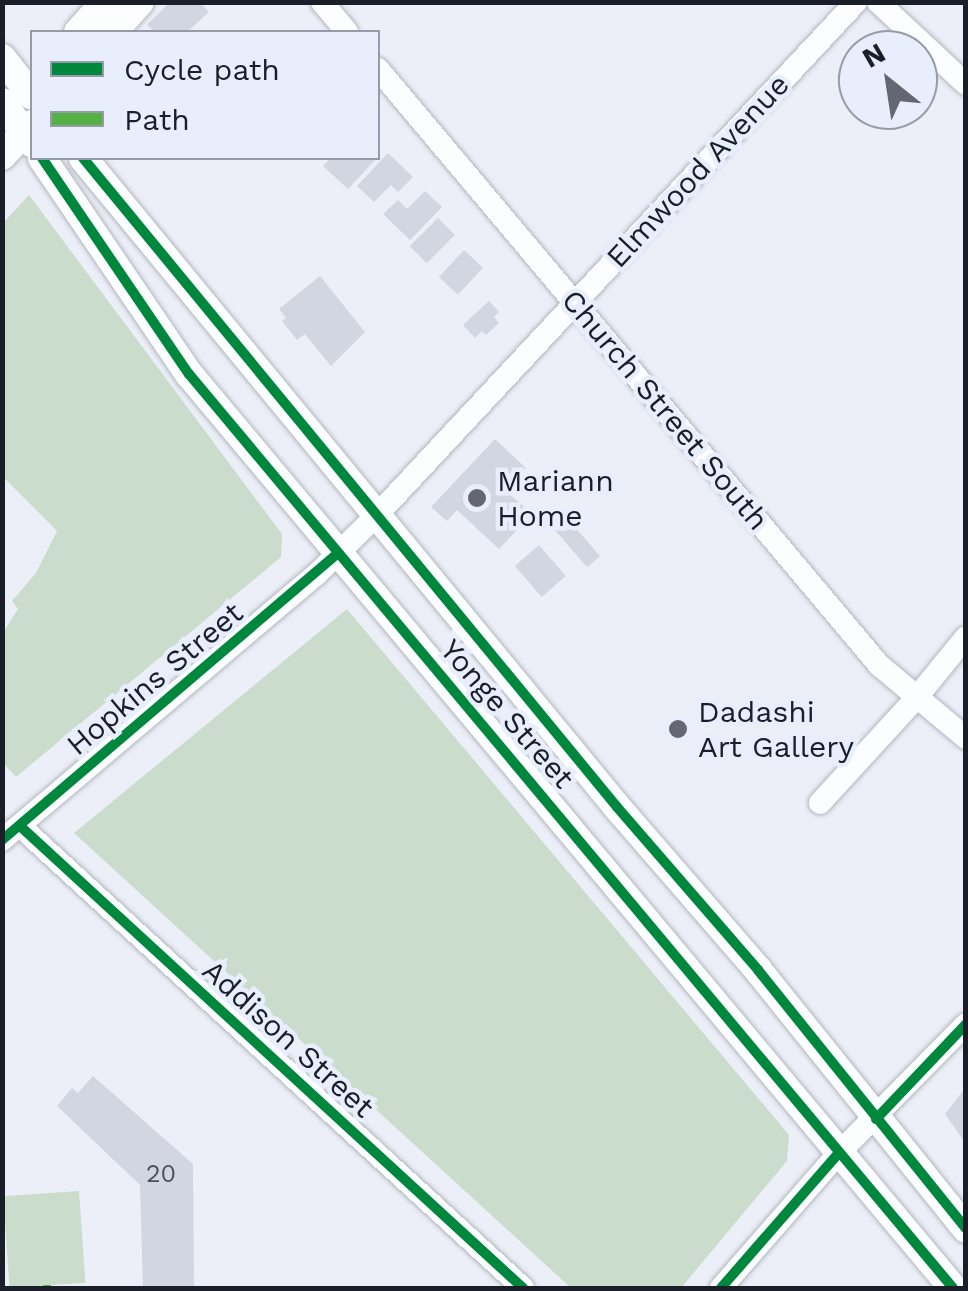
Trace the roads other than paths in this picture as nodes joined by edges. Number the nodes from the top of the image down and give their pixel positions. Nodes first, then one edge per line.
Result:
1 (105, 2) edge
2 (140, 2) edge
3 (322, 2) edge
4 (856, 2) edge
5 (878, 2) edge
6 (80, 30) edge
7 (114, 30) edge
8 (345, 30) edge
9 (2, 58) edge
10 (380, 71) edge
11 (966, 84) edge
12 (22, 111) edge
13 (2, 156) edge
14 (43, 160) edge
15 (86, 160) edge
16 (574, 303) junction
17 (377, 516) junction
18 (338, 553) junction
19 (966, 637) edge
20 (966, 657) edge
21 (917, 697) junction
22 (966, 738) edge
23 (820, 802) dead end
24 (11, 833) edge
25 (966, 1024) edge
26 (876, 1119) junction
27 (838, 1154) junction
28 (966, 1229) edge
29 (522, 1288) edge
30 (721, 1288) edge
31 (953, 1288) edge

1 - 6 main road
2 - 7 main road
3 - 8 street
4 - 16 street, Elmwood Avenue
5 - 11 street
9 - 12 main road
10 - 16 street, Church Street South
12 - 13 main road
14 - 18 main road, Yonge Street
15 - 17 main road, Yonge Street
16 - 17 street, Elmwood Avenue
16 - 21 street, Church Street South
17 - 18 street, Hopkins Street
17 - 26 main road, Yonge Street
18 - 24 street, Hopkins Street
18 - 27 main road, Yonge Street
19 - 21 street
20 - 21 street
21 - 22 street, Church Street South
21 - 23 street
24 - 29 street, Addison Street
25 - 26 street
26 - 27 street
26 - 28 main road, Yonge Street
27 - 30 street
27 - 31 main road, Yonge Street

